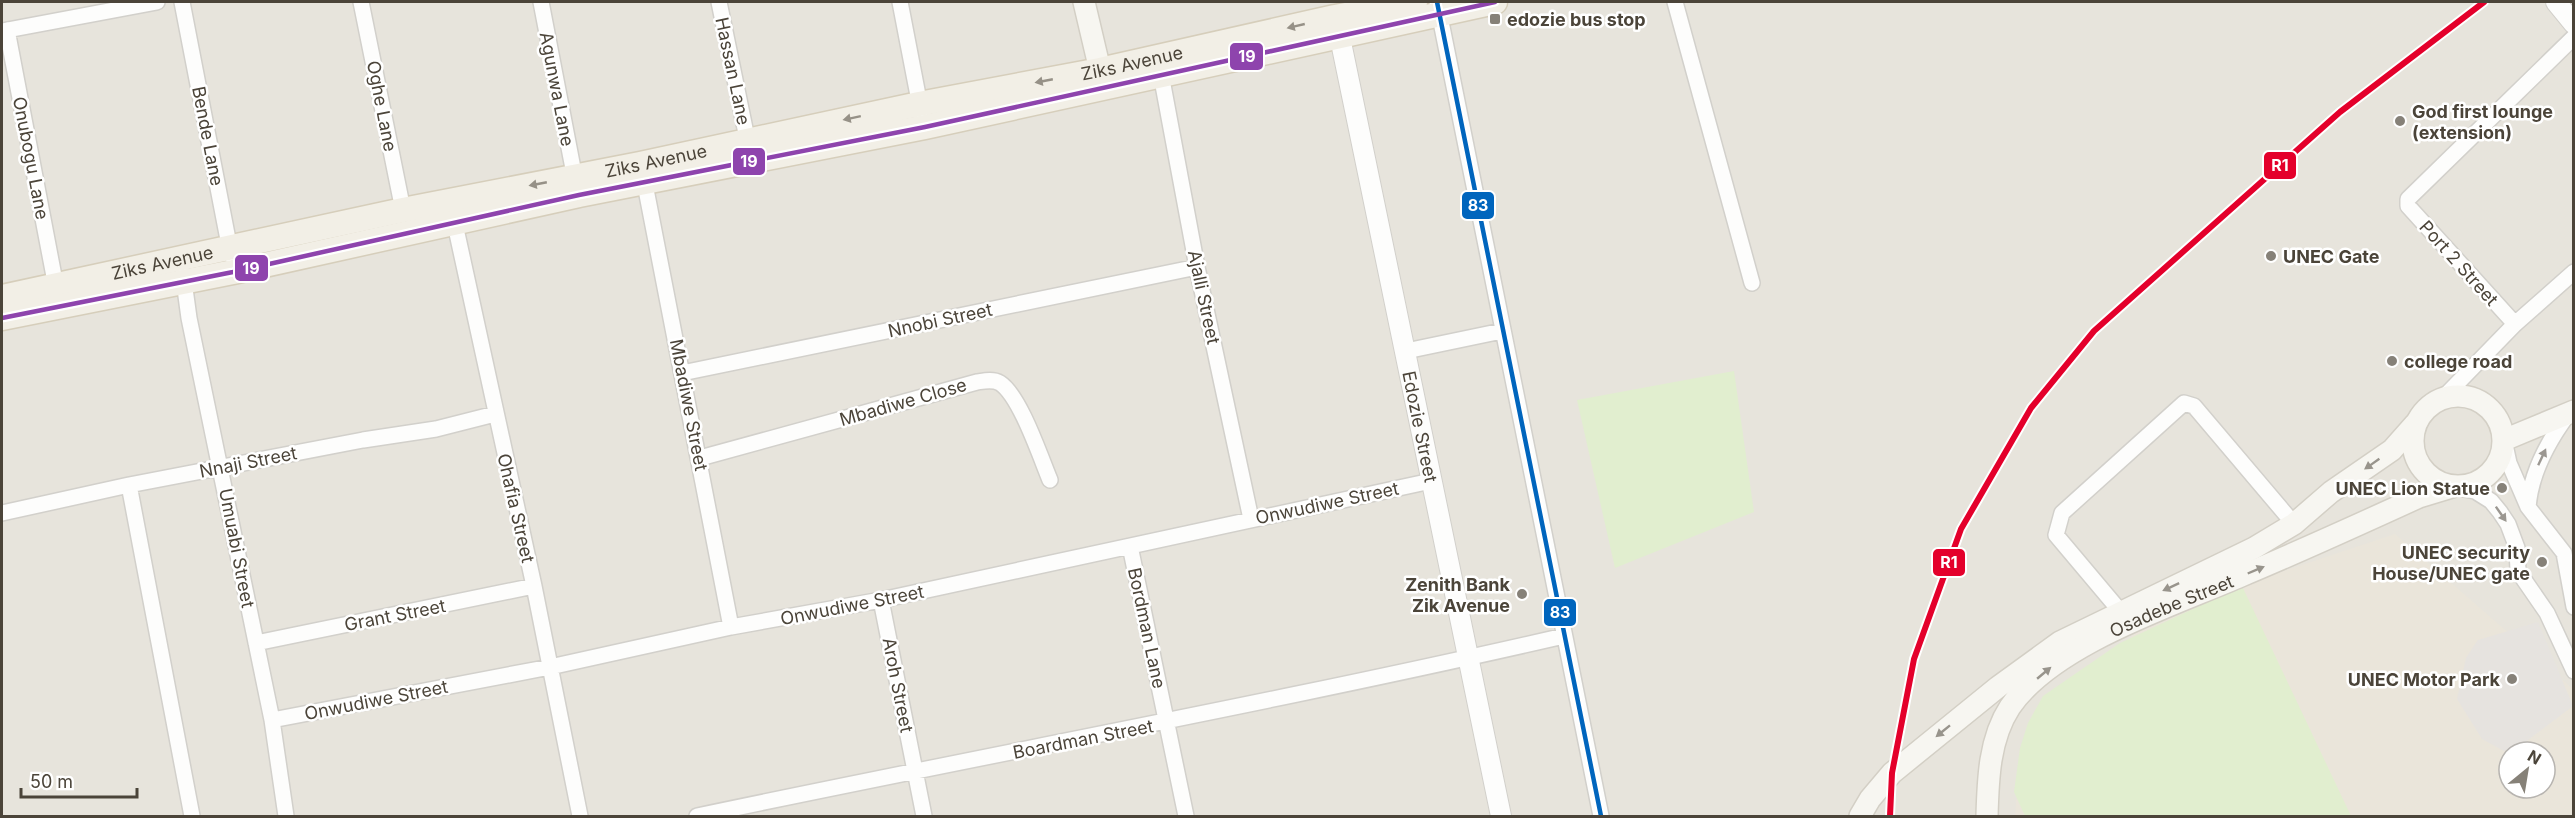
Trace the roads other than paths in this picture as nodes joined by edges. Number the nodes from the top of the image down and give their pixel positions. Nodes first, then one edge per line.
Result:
1 (158, 2) edge
2 (182, 2) edge
3 (361, 2) edge
4 (541, 2) edge
5 (719, 2) edge
6 (900, 2) edge
7 (1084, 2) edge
8 (1415, 2) edge
9 (1496, 2) edge
10 (1675, 2) edge
11 (2556, 2) edge
12 (1439, 8) edge
13 (1382, 12) edge
14 (2574, 24) edge
15 (1338, 27) junction
16 (4, 31) edge
17 (2574, 38) edge
18 (1159, 66) junction
19 (1102, 79) junction
20 (922, 116) junction
21 (750, 150) junction
22 (643, 173) junction
23 (577, 186) junction
24 (403, 210) junction
25 (451, 211) junction
26 (232, 260) junction
27 (1197, 267) junction
28 (182, 270) junction
29 (2574, 272) edge
30 (1752, 284) dead end
31 (58, 296) junction
32 (2, 297) edge
33 (2, 318) edge
34 (2515, 324) junction
35 (1502, 331) junction
36 (1406, 351) junction
37 (682, 373) junction
38 (2442, 399) junction
39 (2571, 412) edge
40 (495, 414) junction
41 (2415, 424) junction
42 (2504, 440) junction
43 (700, 458) junction
44 (221, 467) junction
45 (1050, 480) dead end
46 (1431, 481) junction
47 (129, 485) junction
48 (2452, 486) junction
49 (2528, 507) junction
50 (2, 513) edge
51 (1251, 519) junction
52 (2294, 524) junction
53 (1130, 546) junction
54 (534, 586) junction
55 (881, 600) junction
56 (2574, 607) edge
57 (2120, 611) junction
58 (731, 627) junction
59 (1564, 636) junction
60 (256, 642) junction
61 (1468, 658) junction
62 (550, 667) junction
63 (2574, 671) edge
64 (1988, 694) junction
65 (2005, 716) junction
66 (272, 720) junction
67 (1167, 722) junction
68 (914, 770) junction
69 (192, 816) edge
70 (286, 816) edge
71 (580, 816) edge
72 (697, 816) edge
73 (924, 816) edge
74 (1186, 816) edge
75 (1501, 816) edge
76 (1601, 816) edge
77 (1860, 816) edge
78 (1987, 816) edge

1 - 16 street
2 - 26 street, Bende Lane
3 - 24 street, Oghe Lane
4 - 23 street, Agunwa Lane
5 - 21 street, Hassan Lane
6 - 20 street
7 - 19 main road
8 - 13 main road, Ziks Avenue
9 - 12 main road, Ziks Avenue
10 - 30 street
11 - 14 street
12 - 13 main road, Ziks Avenue
12 - 35 street
13 - 15 main road, Ziks Avenue
15 - 18 main road, Ziks Avenue
15 - 36 street, Edozie Street
16 - 31 street, Onubogu Lane
17 - 34 street, Port 2 Street
18 - 19 main road, Ziks Avenue
18 - 27 street, Ajalli Street
19 - 20 main road, Ziks Avenue
20 - 21 main road, Ziks Avenue
21 - 22 main road, Ziks Avenue
22 - 23 main road, Ziks Avenue
22 - 37 street, Mbadiwe Street
23 - 25 main road, Ziks Avenue
24 - 25 main road, Ziks Avenue
24 - 26 main road, Ziks Avenue
25 - 26 main road, Ziks Avenue
25 - 40 street, Ohafia Street
26 - 28 main road, Ziks Avenue
27 - 37 street, Nnobi Street
27 - 51 street, Ajalli Street
28 - 31 main road, Ziks Avenue
28 - 44 street, Umuabi Street
29 - 34 street
31 - 32 main road, Ziks Avenue
31 - 33 main road, Ziks Avenue
34 - 38 street
35 - 36 street
35 - 59 street
36 - 46 street, Edozie Street
37 - 43 street, Mbadiwe Street
38 - 41 main road
38 - 42 main road
39 - 42 main road
49 -> 39 street
40 - 44 street, Nnaji Street
40 - 54 street, Ohafia Street
41 - 48 main road
41 -> 52 main road, Osadebe Street
42 - 48 main road
42 - 49 street
43 - 45 street, Mbadiwe Close
43 - 58 street, Mbadiwe Street
44 - 47 street, Nnaji Street
44 - 60 street, Umuabi Street
46 - 51 street, Onwudiwe Street
46 - 61 street, Edozie Street
47 - 50 street, Nnaji Street
47 - 69 street
48 -> 63 street
65 -> 48 main road, Osadebe Street
49 - 56 street
51 - 53 street, Onwudiwe Street
52 -> 57 main road, Osadebe Street
52 - 57 street, Osadebe Street
53 - 55 street, Onwudiwe Street
53 - 67 street, Bordman Lane
54 - 60 street, Grant Street
54 - 62 street, Ohafia Street
55 - 58 street, Onwudiwe Street
55 - 68 street, Aroh Street
57 - 64 main road, Osadebe Street
58 - 62 street, Onwudiwe Street
59 - 61 street, Boardman Street
59 - 76 street
60 - 66 street, Umuabi Street
61 - 67 street, Boardman Street
61 - 75 street, Edozie Street
62 - 66 street, Onwudiwe Street
62 - 71 street, Ohafia Street
64 - 65 main road
64 -> 77 main road, Osadebe Street
65 - 78 main road, Osadebe Street
66 - 70 street, Umuabi Street
67 - 68 street, Boardman Street
67 - 74 street, Bordman Lane
68 - 72 street, Boardman Street
68 - 73 street, Aroh Street

